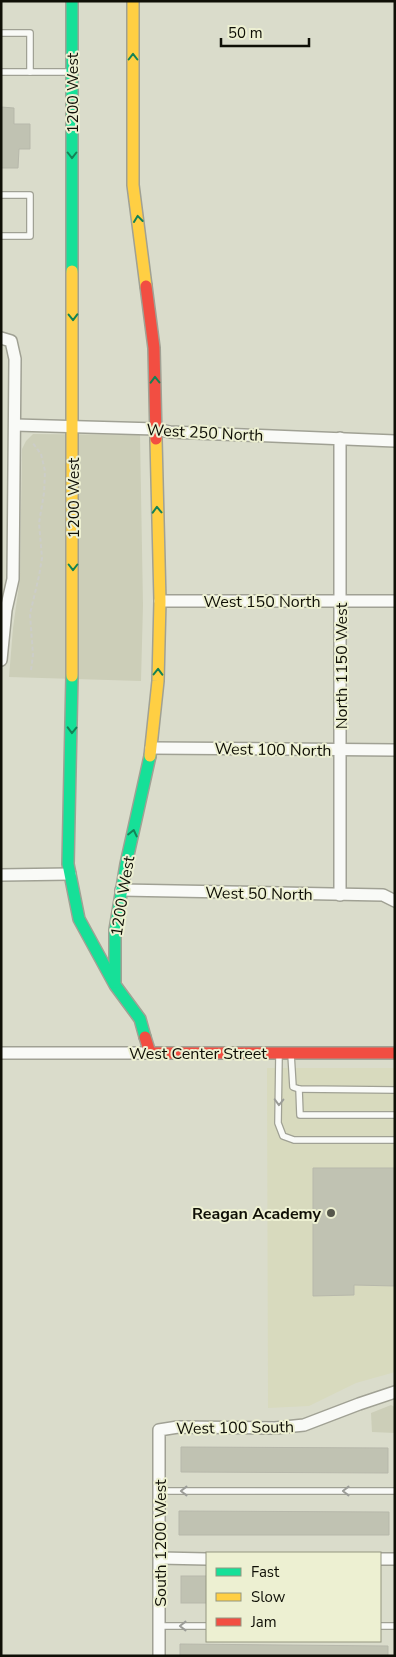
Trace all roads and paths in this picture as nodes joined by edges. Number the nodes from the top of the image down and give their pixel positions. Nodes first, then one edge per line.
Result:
1 (72, 1) edge
2 (133, 1) edge
3 (1, 33) edge
4 (1, 72) edge
5 (30, 72) junction
6 (72, 72) junction
7 (1, 195) edge
8 (1, 236) edge
9 (6, 339) edge
10 (15, 426) junction
11 (72, 427) junction
12 (156, 429) junction
13 (340, 438) junction
14 (395, 441) edge
15 (32, 442) dead end
16 (160, 601) junction
17 (340, 601) junction
18 (395, 601) edge
19 (3, 610) edge
20 (1, 660) edge
21 (31, 670) dead end
22 (151, 748) junction
23 (341, 750) junction
24 (395, 750) edge
25 (70, 874) junction
26 (1, 875) edge
27 (121, 890) junction
28 (340, 894) junction
29 (395, 901) edge
30 (115, 985) junction
31 (1, 1053) edge
32 (150, 1053) junction
33 (286, 1053) junction
34 (395, 1053) edge
35 (299, 1089) junction
36 (395, 1090) edge
37 (395, 1114) edge
38 (395, 1140) edge
39 (395, 1392) edge
40 (159, 1430) joint
41 (160, 1491) junction
42 (395, 1491) edge
43 (160, 1558) junction
44 (206, 1559) edge
45 (381, 1559) edge
46 (395, 1560) edge
47 (160, 1626) junction
48 (206, 1626) edge
49 (381, 1626) edge
50 (395, 1626) edge
51 (160, 1656) edge

1 - 6 street, 1200 West
12 -> 2 street, 1200 West
3 - 5 lane
4 - 5 lane
5 - 6 lane
6 -> 11 street, 1200 West
7 - 8 lane
9 - 10 street
10 - 11 street, West 250 North
10 - 19 street
11 - 12 street, West 250 North
11 -> 25 street, 1200 West
12 - 13 street, West 250 North
16 -> 12 street, 1200 West
13 - 14 street, West 250 North
13 - 17 street, North 1150 West
15 - 21 path
16 - 17 street, West 150 North
22 -> 16 street, 1200 West
17 - 18 street, West 150 North
17 - 23 street, North 1150 West
19 - 20 street
22 - 23 street, West 100 North
27 -> 22 street, 1200 West
23 - 24 street, West 100 North
23 - 28 street, North 1150 West
25 - 26 street
25 - 30 street, 1200 West
27 - 28 street, West 50 North
27 - 30 street, 1200 West
28 - 29 street, West 50 North
30 - 32 street, 1200 West
31 - 32 street, West Center Street
32 - 33 street, West Center Street
33 - 34 street, West Center Street
33 - 35 lane
33 -> 38 lane
35 - 36 lane
35 - 37 lane
39 - 40 street, West 100 South
40 - 41 street, South 1200 West
42 -> 41 lane
41 - 43 street, South 1200 West
43 - 44 street
43 - 47 street, South 1200 West
45 - 46 street
48 -> 47 lane
47 - 51 street, South 1200 West
49 - 50 lane

